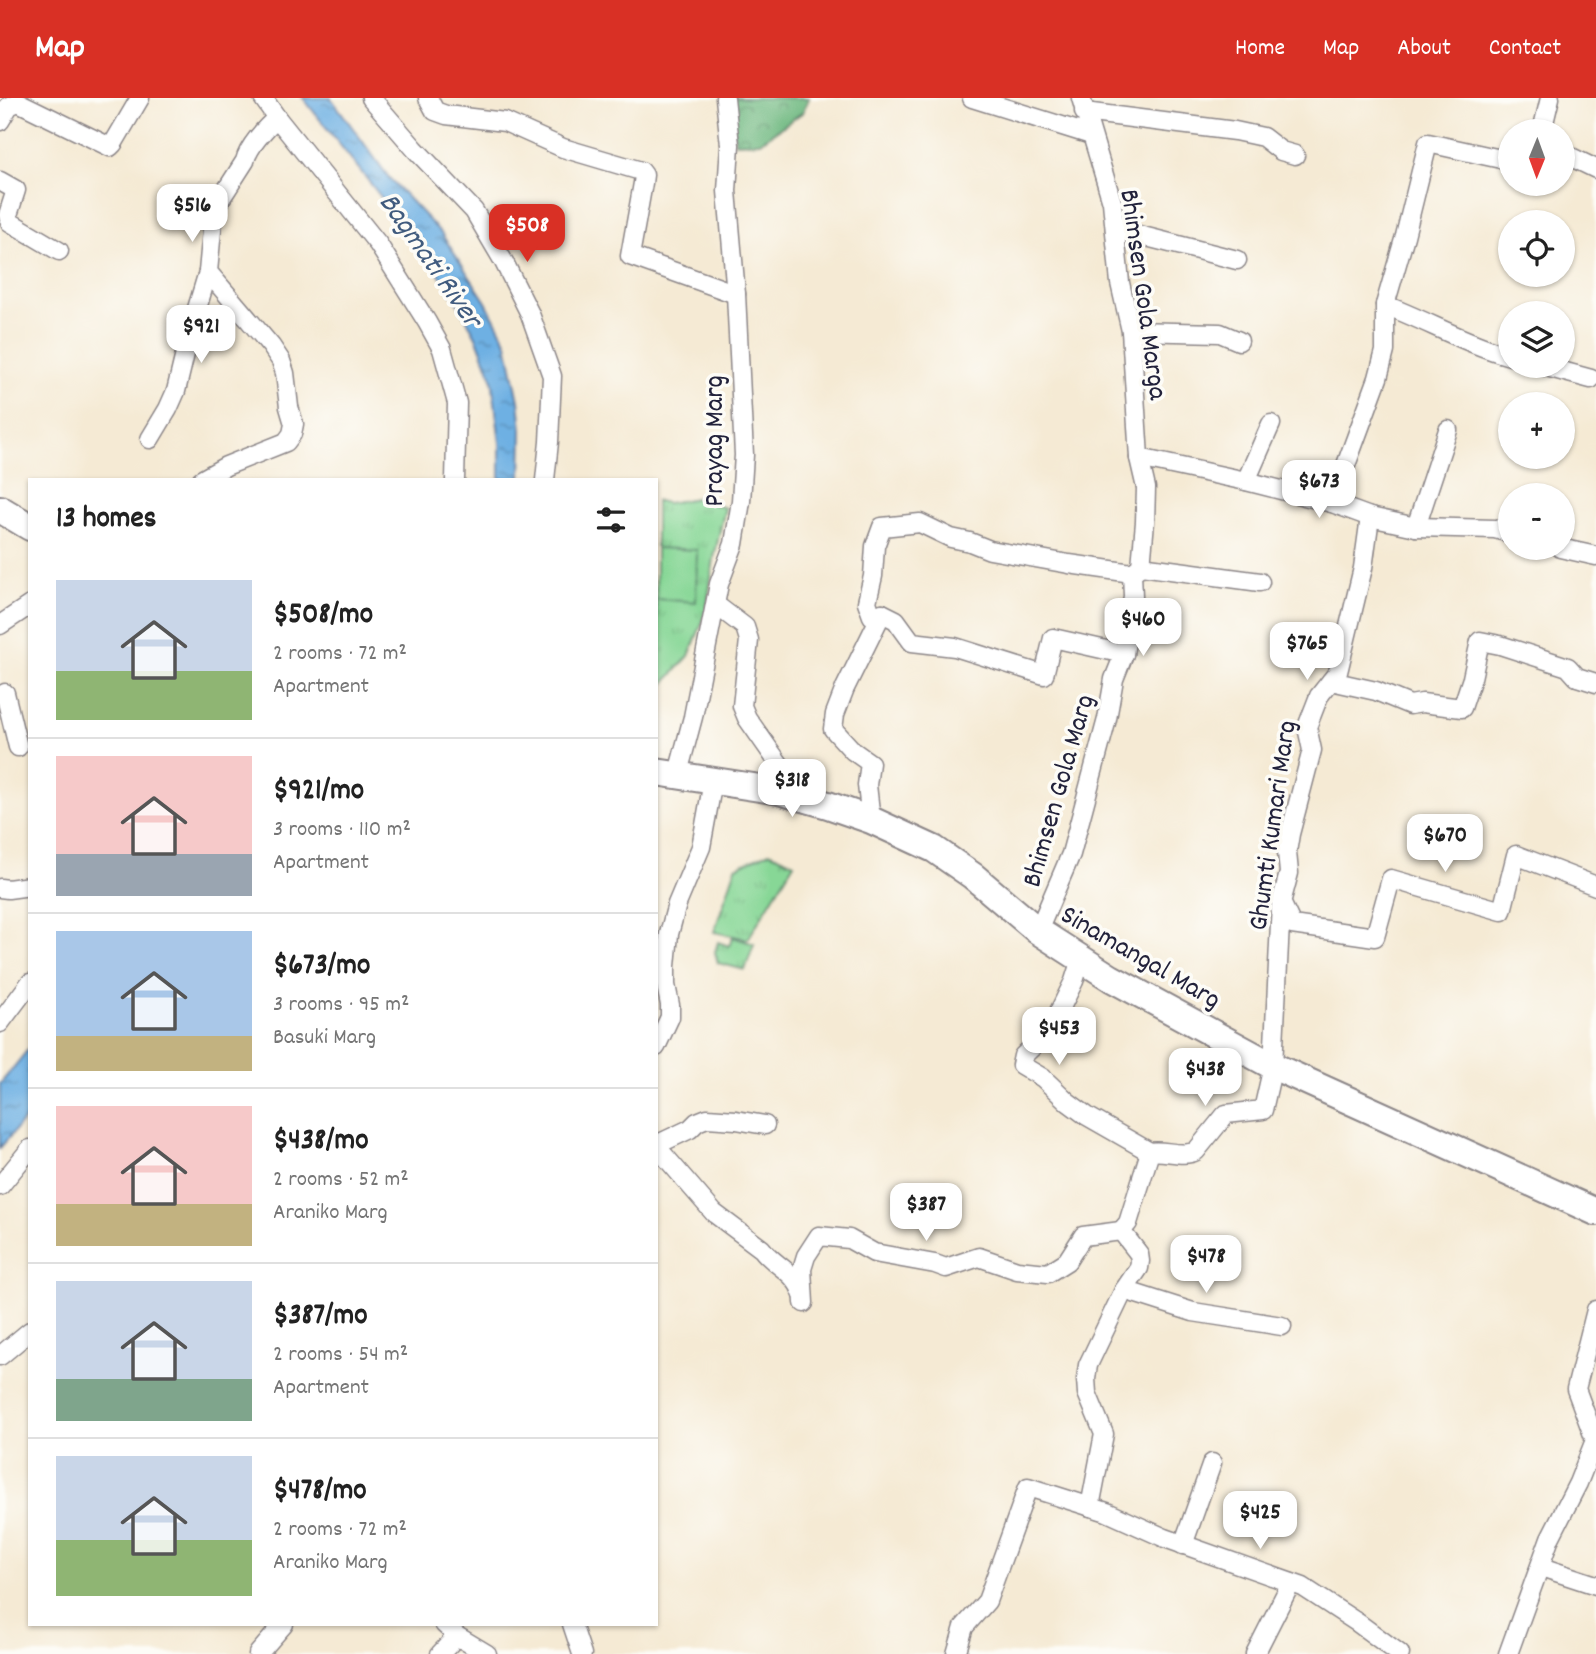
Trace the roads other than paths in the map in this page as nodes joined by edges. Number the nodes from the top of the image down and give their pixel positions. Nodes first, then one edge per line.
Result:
1 (140, 98) edge
2 (263, 98) edge
3 (371, 98) edge
4 (428, 98) edge
5 (725, 98) edge
6 (972, 98) edge
7 (1550, 98) edge
8 (1083, 105) edge
9 (277, 118) junction
10 (1545, 119) edge
11 (0, 121) edge
12 (1091, 135) junction
13 (1295, 155) dead end
14 (1498, 159) edge
15 (1575, 159) edge
16 (1596, 169) edge
17 (0, 181) edge
18 (1115, 229) junction
19 (60, 251) dead end
20 (1237, 260) dead end
21 (208, 272) junction
22 (736, 294) junction
23 (1385, 305) junction
24 (1131, 331) junction
25 (1239, 341) dead end
26 (1498, 353) edge
27 (1575, 375) edge
28 (1591, 379) dead end
29 (1271, 424) dead end
30 (1448, 430) dead end
31 (150, 439) dead end
32 (1139, 458) junction
33 (205, 478) edge
34 (454, 478) edge
35 (545, 478) edge
36 (1246, 481) junction
37 (1332, 503) junction
38 (0, 509) edge
39 (1370, 517) junction
40 (28, 526) edge
41 (1416, 527) junction
42 (1498, 529) edge
43 (1575, 551) edge
44 (1596, 556) edge
45 (1136, 569) junction
46 (1260, 582) dead end
47 (716, 605) junction
48 (28, 606) edge
49 (882, 613) junction
50 (0, 625) edge
51 (1124, 654) junction
52 (0, 675) edge
53 (1331, 681) junction
54 (1596, 683) edge
55 (2, 693) edge
56 (18, 747) dead end
57 (667, 775) edge
58 (713, 780) junction
59 (779, 791) junction
60 (871, 820) junction
61 (28, 886) edge
62 (1596, 886) edge
63 (0, 888) edge
64 (1281, 903) junction
65 (1038, 931) junction
66 (1081, 959) junction
67 (28, 987) edge
68 (0, 1023) edge
69 (658, 1043) edge
70 (1273, 1066) junction
71 (765, 1125) dead end
72 (658, 1144) edge
73 (658, 1147) edge
74 (28, 1151) edge
75 (1150, 1152) junction
76 (0, 1185) edge
77 (1596, 1212) edge
78 (1121, 1231) junction
79 (1124, 1290) junction
80 (1596, 1310) edge
81 (1282, 1326) dead end
82 (28, 1333) edge
83 (0, 1356) edge
84 (1212, 1463) dead end
85 (1090, 1507) junction
86 (1183, 1545) junction
87 (1541, 1567) junction
88 (1292, 1583) junction
89 (1596, 1585) edge
90 (282, 1626) edge
91 (573, 1626) edge
92 (451, 1630) edge
93 (258, 1654) edge
94 (440, 1654) edge
95 (487, 1654) edge
96 (582, 1654) edge
97 (956, 1654) edge
98 (1255, 1654) edge
99 (1400, 1654) edge
100 (1508, 1654) edge

1 - 11 street
2 - 9 street
3 - 35 street
4 - 22 street
5 - 22 street, Prayag Marg
6 - 12 street
7 - 10 street
8 - 12 street, Bhimsen Gola Marga
8 - 13 street
9 - 21 street
9 - 34 street
12 - 18 street, Bhimsen Gola Marga
14 - 23 street
15 - 16 street
17 - 19 street
18 - 20 street
18 - 24 street, Bhimsen Gola Marga
21 - 31 street
21 - 33 street
22 - 47 street, Prayag Marg
23 - 26 street
23 - 37 street
24 - 25 street
24 - 32 street, Bhimsen Gola Marga
27 - 28 street
29 - 36 street
30 - 41 street
32 - 36 street
32 - 45 street, Bhimsen Gola Marg
36 - 37 street
37 - 39 street
38 - 40 main road
39 - 41 street
39 - 53 street, Ghumti Kumari Marg
41 - 42 street
43 - 44 street
45 - 46 street
45 - 49 street
45 - 51 street, Bhimsen Gola Marg
47 - 57 street, Prayag Marg
47 - 59 street
48 - 50 street
49 - 51 street
49 - 60 street
51 - 65 street, Bhimsen Gola Marg
52 - 55 street
53 - 54 street
53 - 64 street, Ghumti Kumari Marg
55 - 56 street
57 - 58 main road, Sinamangal Marg
58 - 59 main road, Sinamangal Marg
58 - 69 street
59 - 60 main road, Sinamangal Marg
60 - 65 main road, Sinamangal Marg
61 - 63 street
62 - 64 street
64 - 70 street, Ghumti Kumari Marg
65 - 66 main road, Sinamangal Marg
66 - 70 main road, Sinamangal Marg
66 - 75 street
67 - 68 street
70 - 75 street, Ghumti Kumari Marg
70 - 77 main road, Sinamangal Marg
71 - 72 street
73 - 78 street
74 - 76 street
75 - 78 street
78 - 79 street
79 - 81 street
79 - 85 street
80 - 87 street
82 - 83 street
84 - 86 street
85 - 86 street
85 - 97 street
86 - 88 street
87 - 89 street
87 - 100 street
88 - 98 street
88 - 99 street
90 - 93 street
91 - 96 street
92 - 94 street
92 - 95 street

